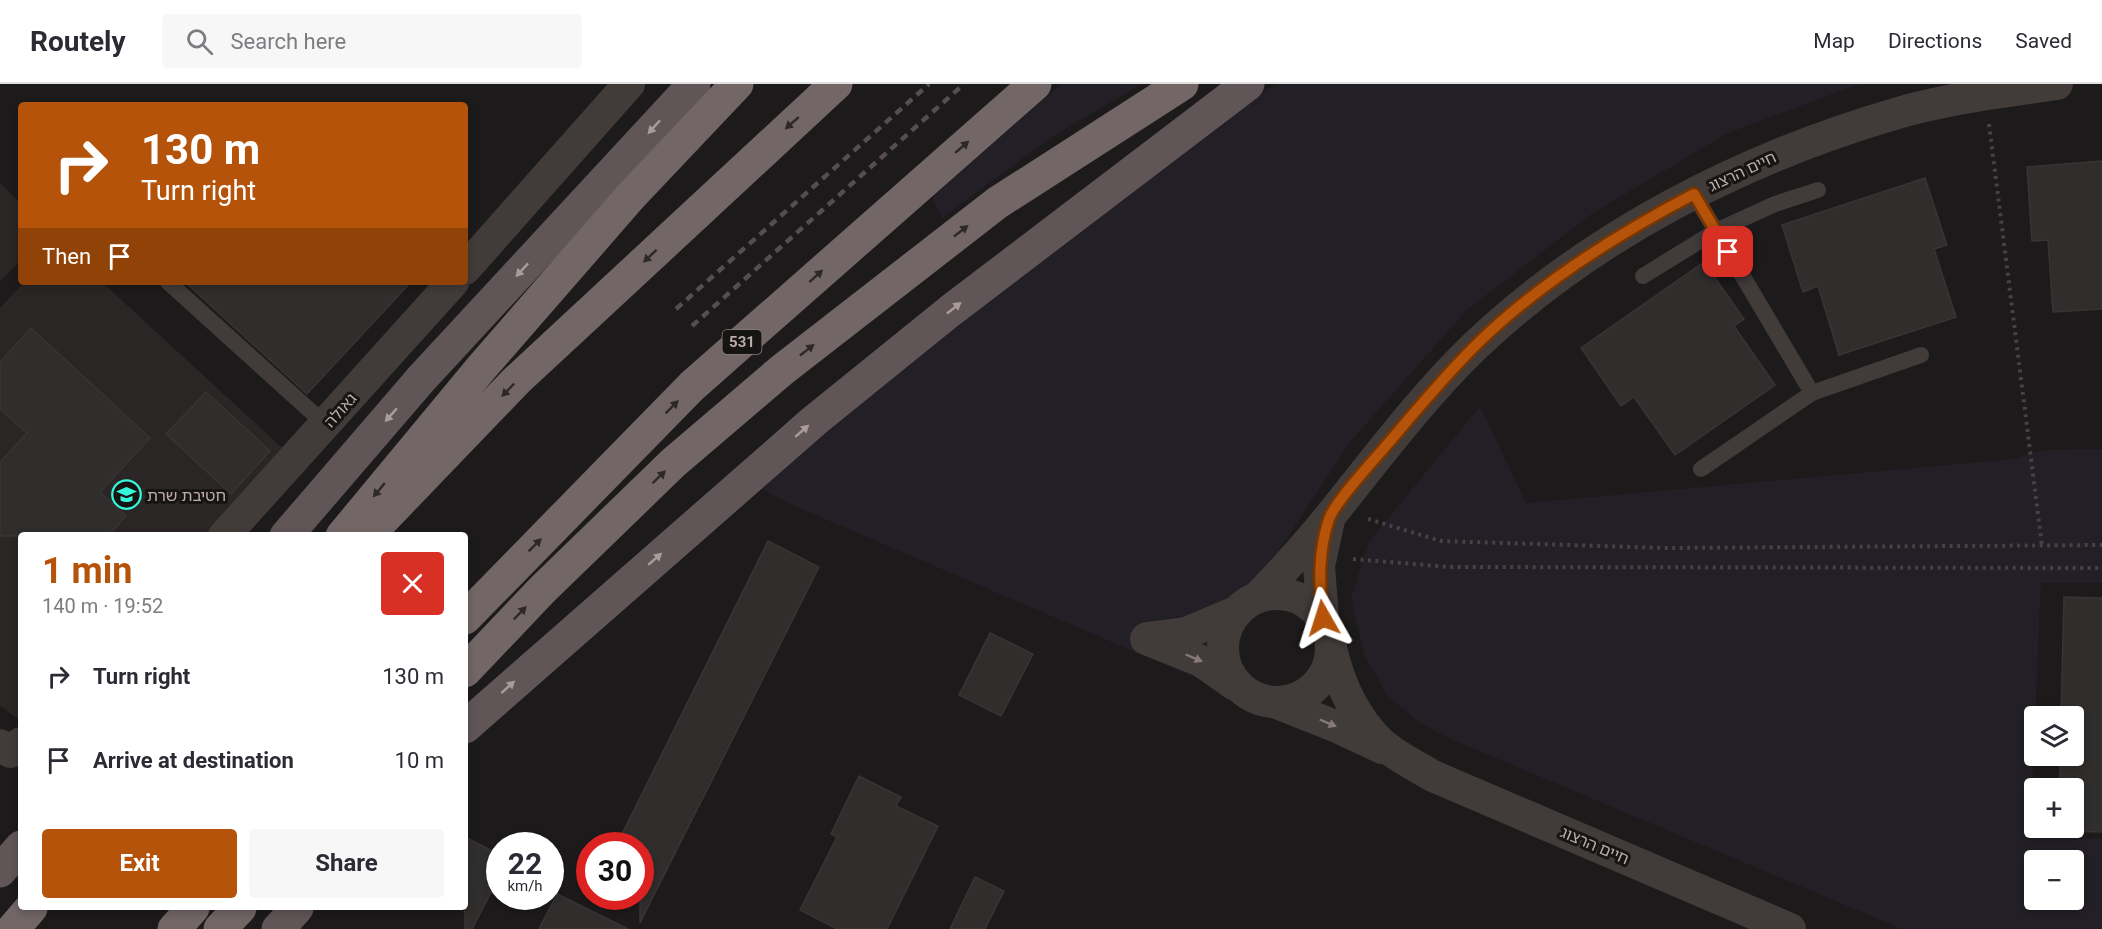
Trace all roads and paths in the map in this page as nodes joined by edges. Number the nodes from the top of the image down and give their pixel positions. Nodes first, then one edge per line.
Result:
1 (629, 84) edge
2 (694, 84) edge
3 (737, 84) edge
4 (836, 84) edge
5 (1035, 84) edge
6 (1182, 84) edge
7 (1248, 84) edge
8 (2057, 84) edge
9 (1986, 94) junction
10 (1818, 190) dead end
11 (1694, 194) junction
12 (1716, 231) junction
13 (468, 266) edge
14 (1643, 276) dead end
15 (171, 285) edge
16 (450, 285) edge
17 (1921, 355) dead end
18 (1812, 393) junction
19 (326, 425) junction
20 (1701, 469) dead end
21 (1333, 512) junction
22 (228, 532) edge
23 (289, 532) edge
24 (345, 532) edge
25 (372, 532) edge
26 (2102, 545) edge
27 (2042, 546) junction
28 (1321, 556) junction
29 (2102, 568) edge
30 (1248, 604) junction
31 (468, 615) edge
32 (1323, 618) junction
33 (1332, 652) junction
34 (468, 668) edge
35 (1236, 686) junction
36 (1274, 702) junction
37 (468, 724) edge
38 (0, 745) edge
39 (18, 745) edge
40 (1402, 757) junction
41 (18, 850) edge
42 (0, 871) edge
43 (29, 910) edge
44 (191, 910) edge
45 (238, 910) edge
46 (295, 910) edge
47 (13, 929) edge
48 (174, 929) edge
49 (220, 929) edge
50 (278, 929) edge
51 (1790, 929) edge

1 - 13 street
2 -> 23 main road
3 -> 24 highway
4 -> 25 highway
31 -> 5 highway, 531
34 -> 6 highway
37 -> 7 main road
8 - 9 street, חיים הרצוג
9 - 11 street, חיים הרצוג
9 - 27 path
10 - 12 lane
11 - 12 lane
11 - 21 street, חיים הרצוג
12 - 14 lane
12 - 18 lane
15 - 19 lane
16 - 19 street, גאולה
17 - 18 lane
18 - 20 lane
19 - 22 street, גאולה
21 - 27 path
21 - 28 street, חיים הרצוג
21 - 30 street, חיים הרצוג
26 - 27 path
28 - 29 path
28 - 32 street, חיים הרצוג
30 - 32 street
30 - 35 street
30 -> 35 street
32 - 33 street
33 - 36 street
33 - 40 street, חיים הרצוג
35 - 36 street
36 -> 40 street, חיים הרצוג
38 - 39 street
40 - 51 street, חיים הרצוג
41 - 42 main road
43 - 47 highway
44 - 48 highway
45 - 49 highway
46 - 50 main road

